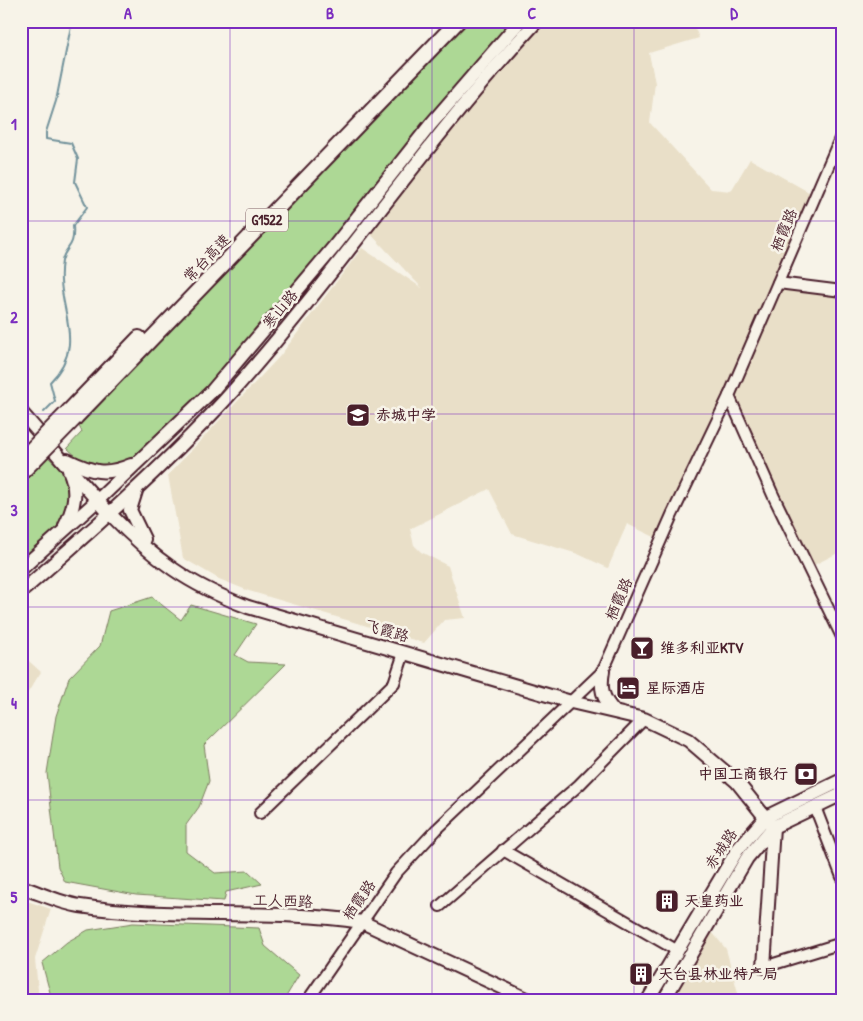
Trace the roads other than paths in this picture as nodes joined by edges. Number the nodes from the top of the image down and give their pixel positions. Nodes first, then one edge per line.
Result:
1 (445, 21) edge
2 (458, 21) edge
3 (520, 21) edge
4 (537, 21) edge
5 (842, 134) edge
6 (778, 283) junction
7 (842, 291) edge
8 (729, 396) junction
9 (21, 412) edge
10 (72, 414) junction
11 (28, 457) edge
12 (63, 458) junction
13 (138, 462) junction
14 (21, 473) edge
15 (138, 487) junction
16 (99, 499) junction
17 (111, 514) junction
18 (94, 528) junction
19 (126, 528) junction
20 (63, 532) junction
21 (150, 550) junction
22 (21, 569) edge
23 (21, 592) edge
24 (842, 637) edge
25 (404, 653) junction
26 (603, 671) junction
27 (571, 702) junction
28 (614, 711) junction
29 (644, 719) junction
30 (842, 780) edge
31 (842, 794) edge
32 (815, 807) junction
33 (260, 812) dead end
34 (769, 822) junction
35 (503, 850) junction
36 (842, 876) edge
37 (21, 887) edge
38 (440, 906) dead end
39 (705, 918) junction
40 (362, 922) junction
41 (842, 943) edge
42 (678, 951) junction
43 (764, 967) joint
44 (308, 1000) edge
45 (530, 1000) edge
46 (648, 1000) edge
47 (664, 1000) edge

1 - 10 highway, 常台高速 / G1522
2 - 10 highway, 常台高速 / G1522
3 - 13 main road, 寒山路
4 - 15 main road, 寒山路
5 - 6 street, 栖霞路
6 - 7 street
6 - 8 street, 栖霞路
8 - 24 street
8 - 26 street, 栖霞路
9 - 12 main road, 飞霞路
10 - 11 highway, 常台高速 / G1522, bridge
11 - 14 highway, 常台高速 / G1522
12 - 13 main road
12 - 16 main road, 飞霞路
12 - 20 main road
13 - 16 main road, 寒山路
15 - 17 main road, 寒山路
15 - 21 main road
16 - 17 main road, 飞霞路
16 - 20 main road, 寒山路
17 - 18 main road, 寒山路
17 - 19 main road, 飞霞路
18 - 19 main road
18 - 23 main road, 寒山路
19 - 21 main road, 飞霞路
20 - 22 main road, 寒山路
21 - 25 main road, 飞霞路
25 - 27 main road, 飞霞路
25 - 33 street
26 - 27 street, 栖霞路
26 - 28 main road
27 - 28 main road, 飞霞路
27 - 40 street, 栖霞路
28 - 29 main road, 飞霞路
29 - 34 main road, 飞霞路
29 - 35 street
30 - 34 main road, 赤城路
31 - 32 main road, 赤城路
32 - 34 main road, 赤城路
32 - 36 street
34 - 39 main road, 赤城路
34 - 43 main road
35 - 38 street
35 - 42 street
37 - 40 main road, 工人西路
39 - 42 main road, 赤城路
39 - 47 main road, 赤城路
40 - 44 street, 栖霞路
40 - 45 main road, 工人西路
41 - 43 street
42 - 46 main road, 赤城路

